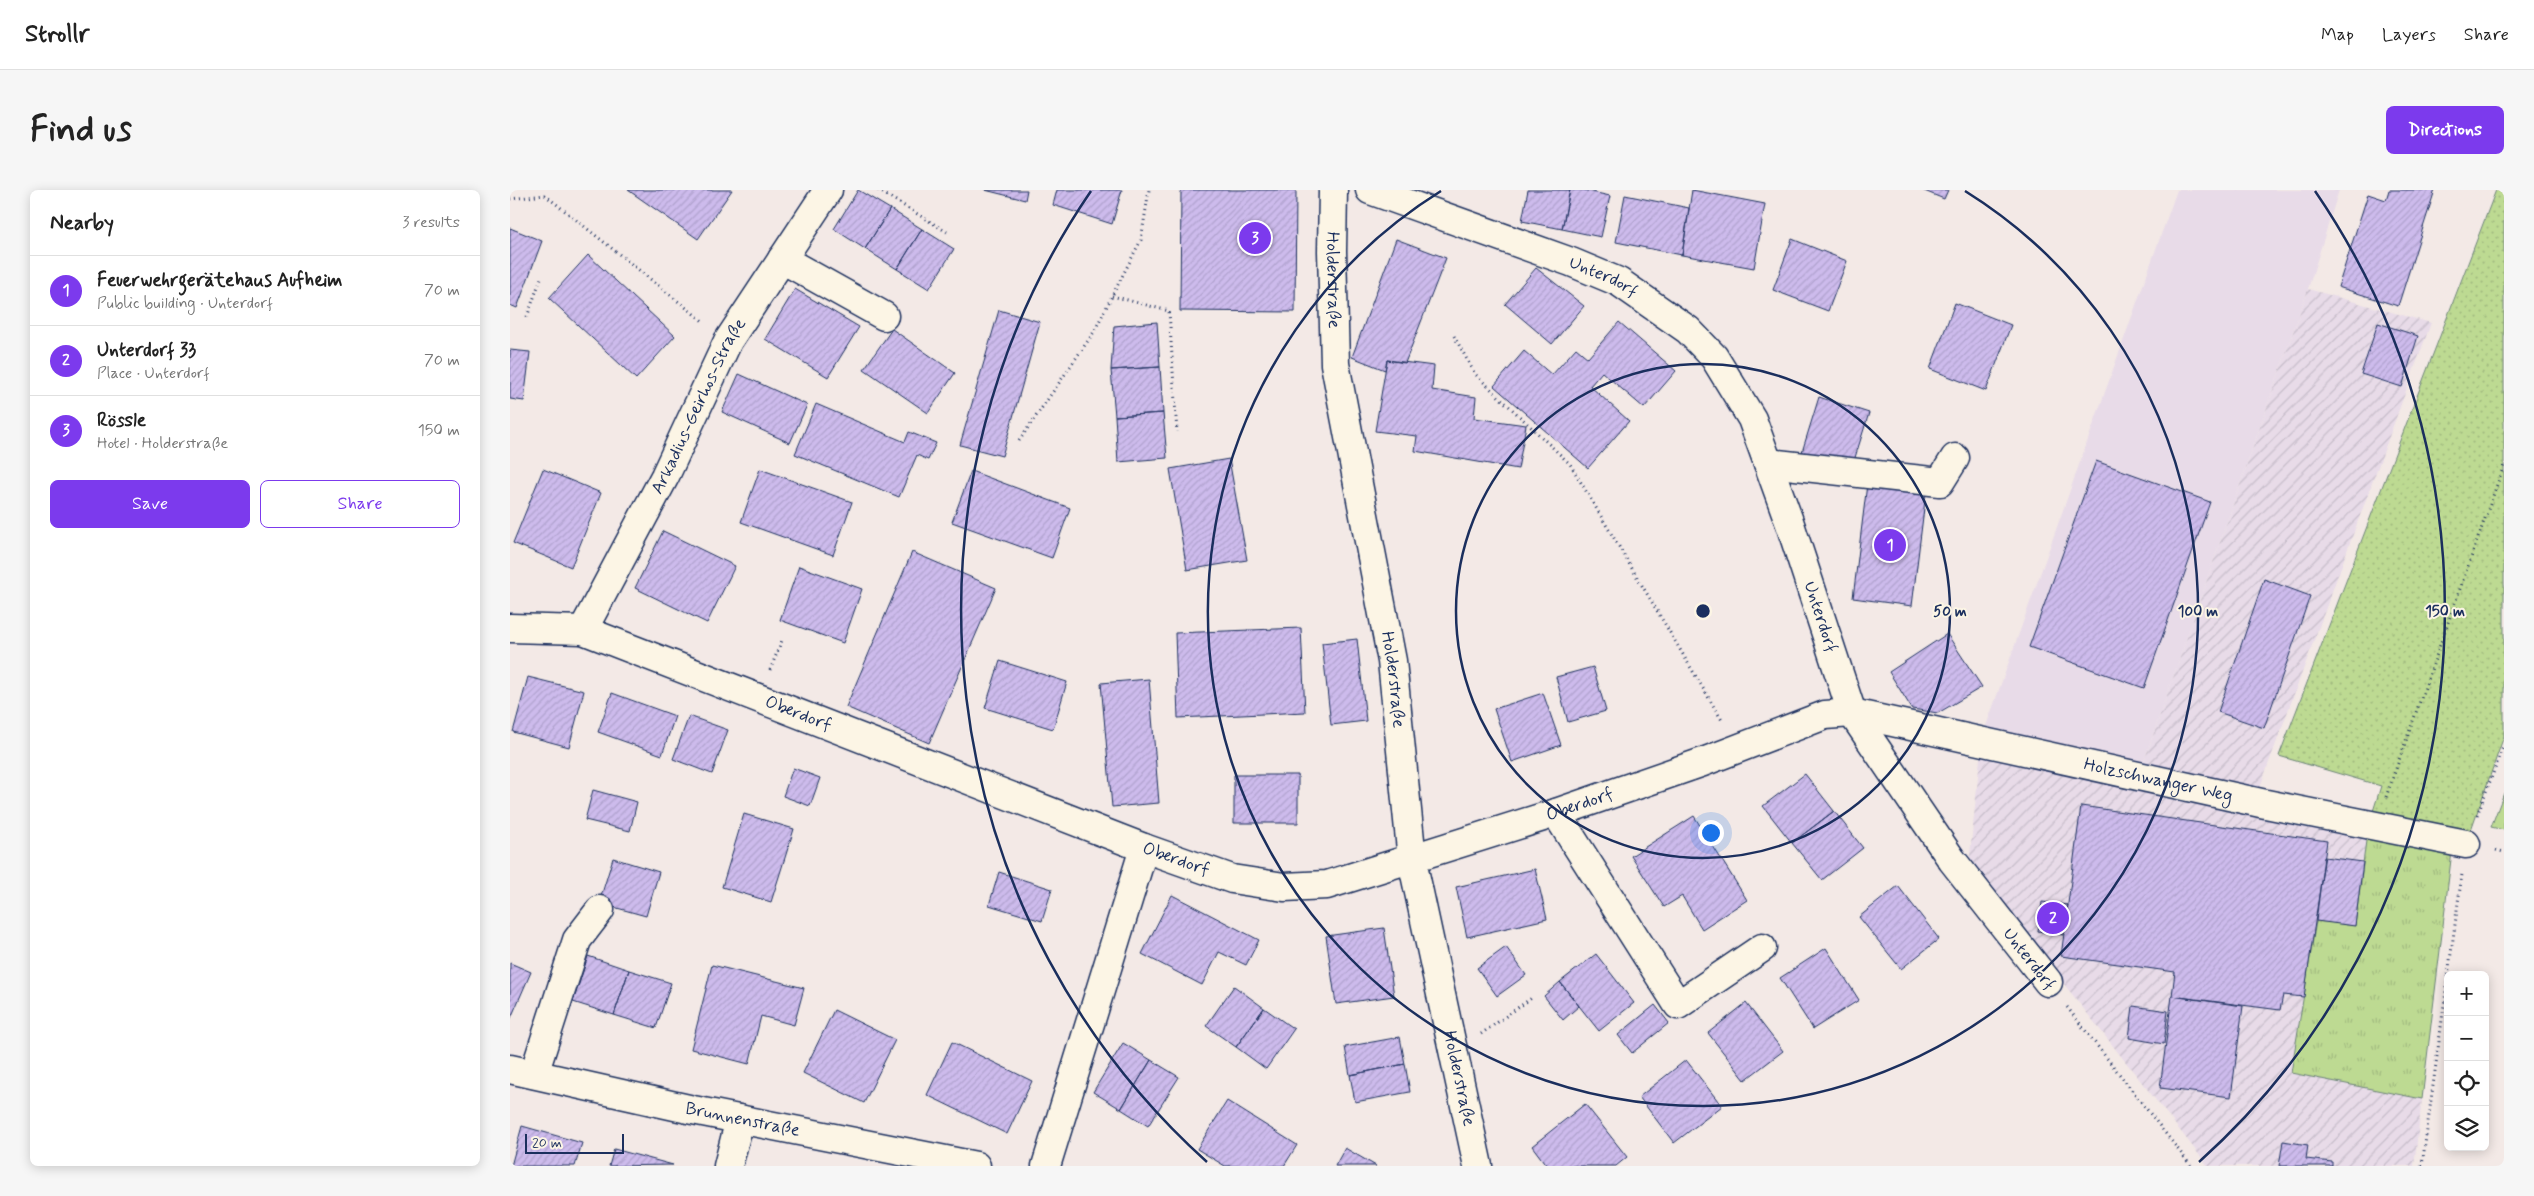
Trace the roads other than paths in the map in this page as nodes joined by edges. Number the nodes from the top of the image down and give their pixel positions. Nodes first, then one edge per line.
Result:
1 (828, 190) edge
2 (1333, 190) edge
3 (1370, 190) edge
4 (782, 259) junction
5 (884, 316) dead end
6 (1955, 458) dead end
7 (1768, 463) junction
8 (510, 628) edge
9 (583, 630) junction
10 (1852, 713) junction
11 (1556, 813) junction
12 (2466, 844) dead end
13 (1144, 848) junction
14 (1412, 860) junction
15 (600, 910) dead end
16 (1762, 948) dead end
17 (2048, 982) road end
18 (522, 1072) edge
19 (740, 1119) junction
20 (899, 1158) edge
21 (728, 1166) edge
22 (976, 1166) edge
23 (1046, 1166) edge
24 (1478, 1166) edge

1 - 4 street, Arkadius-Geirhos-Straße
2 - 14 street, Holderstraße
3 - 7 street, Unterdorf
4 - 5 street
4 - 9 street, Arkadius-Geirhos-Straße
6 - 7 street
7 - 10 street, Unterdorf
8 - 9 street, Oberdorf
9 - 13 street, Oberdorf
10 - 11 street, Oberdorf
10 - 12 street, Holzschwanger Weg
10 - 17 street, Unterdorf
11 - 14 street, Oberdorf
11 - 16 street
13 - 14 street, Oberdorf
13 - 23 street
14 - 24 street, Holderstraße
15 - 18 street
18 - 19 street, Brunnenstraße
19 - 20 street, Brunnenstraße
19 - 21 street
20 - 22 street, Brunnenstraße

